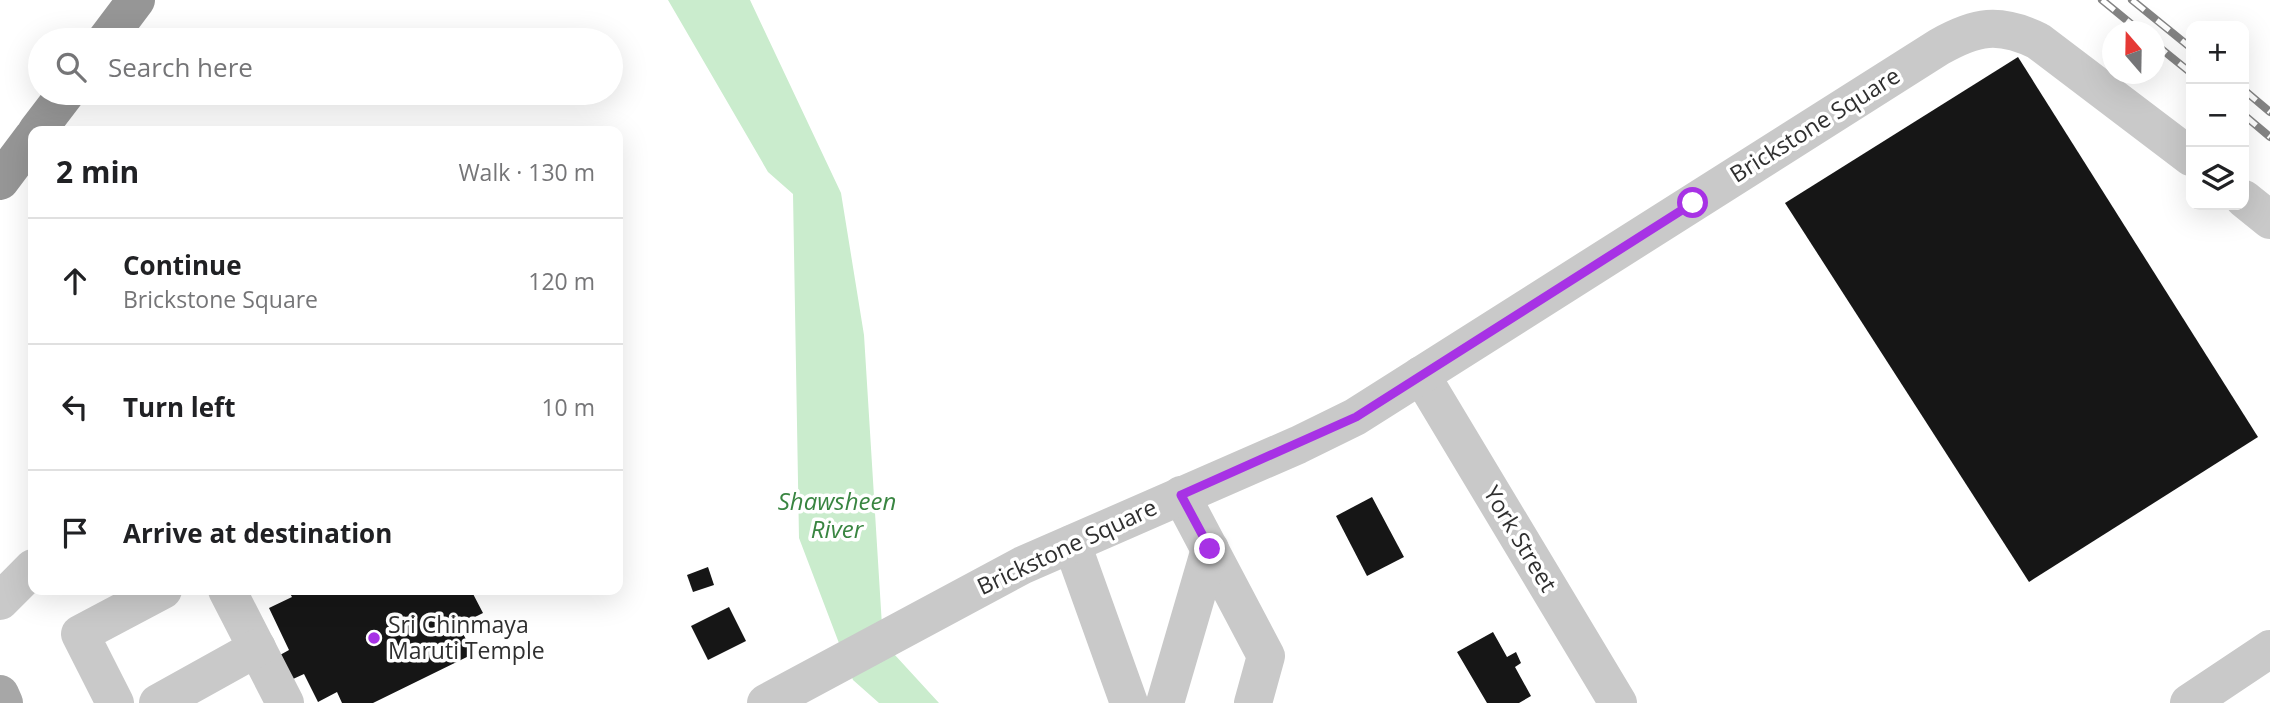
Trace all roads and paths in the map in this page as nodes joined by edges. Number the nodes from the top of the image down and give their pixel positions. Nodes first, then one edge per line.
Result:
1 (136, 0) edge
2 (115, 28) edge
3 (57, 105) edge
4 (41, 126) edge
5 (28, 143) edge
6 (2186, 153) edge
7 (0, 181) edge
8 (2249, 203) edge
9 (2270, 220) edge
10 (1422, 375) junction
11 (1181, 495) junction
12 (1072, 544) junction
13 (1210, 549) junction
14 (28, 573) edge
15 (154, 595) edge
16 (230, 595) edge
17 (0, 601) edge
18 (257, 648) junction
19 (2270, 649) edge
20 (0, 694) edge
21 (780, 695) edge
22 (4, 703) edge
23 (115, 703) edge
24 (158, 703) edge
25 (285, 703) edge
26 (1129, 703) edge
27 (1165, 703) edge
28 (1253, 703) edge
29 (1618, 703) edge
30 (2189, 703) edge

1 - 2 highway
3 - 4 highway
5 - 7 highway
6 - 10 street, Brickstone Square
8 - 9 street
10 - 11 street, Brickstone Square
10 - 29 street, York Street
11 - 12 street, Brickstone Square
11 - 13 street
12 - 21 street, Brickstone Square
12 - 26 street
13 - 27 street
13 - 28 street
14 - 17 street
15 - 23 street
16 - 18 street
18 - 24 street
18 - 25 street
19 - 30 street
20 - 22 main road

